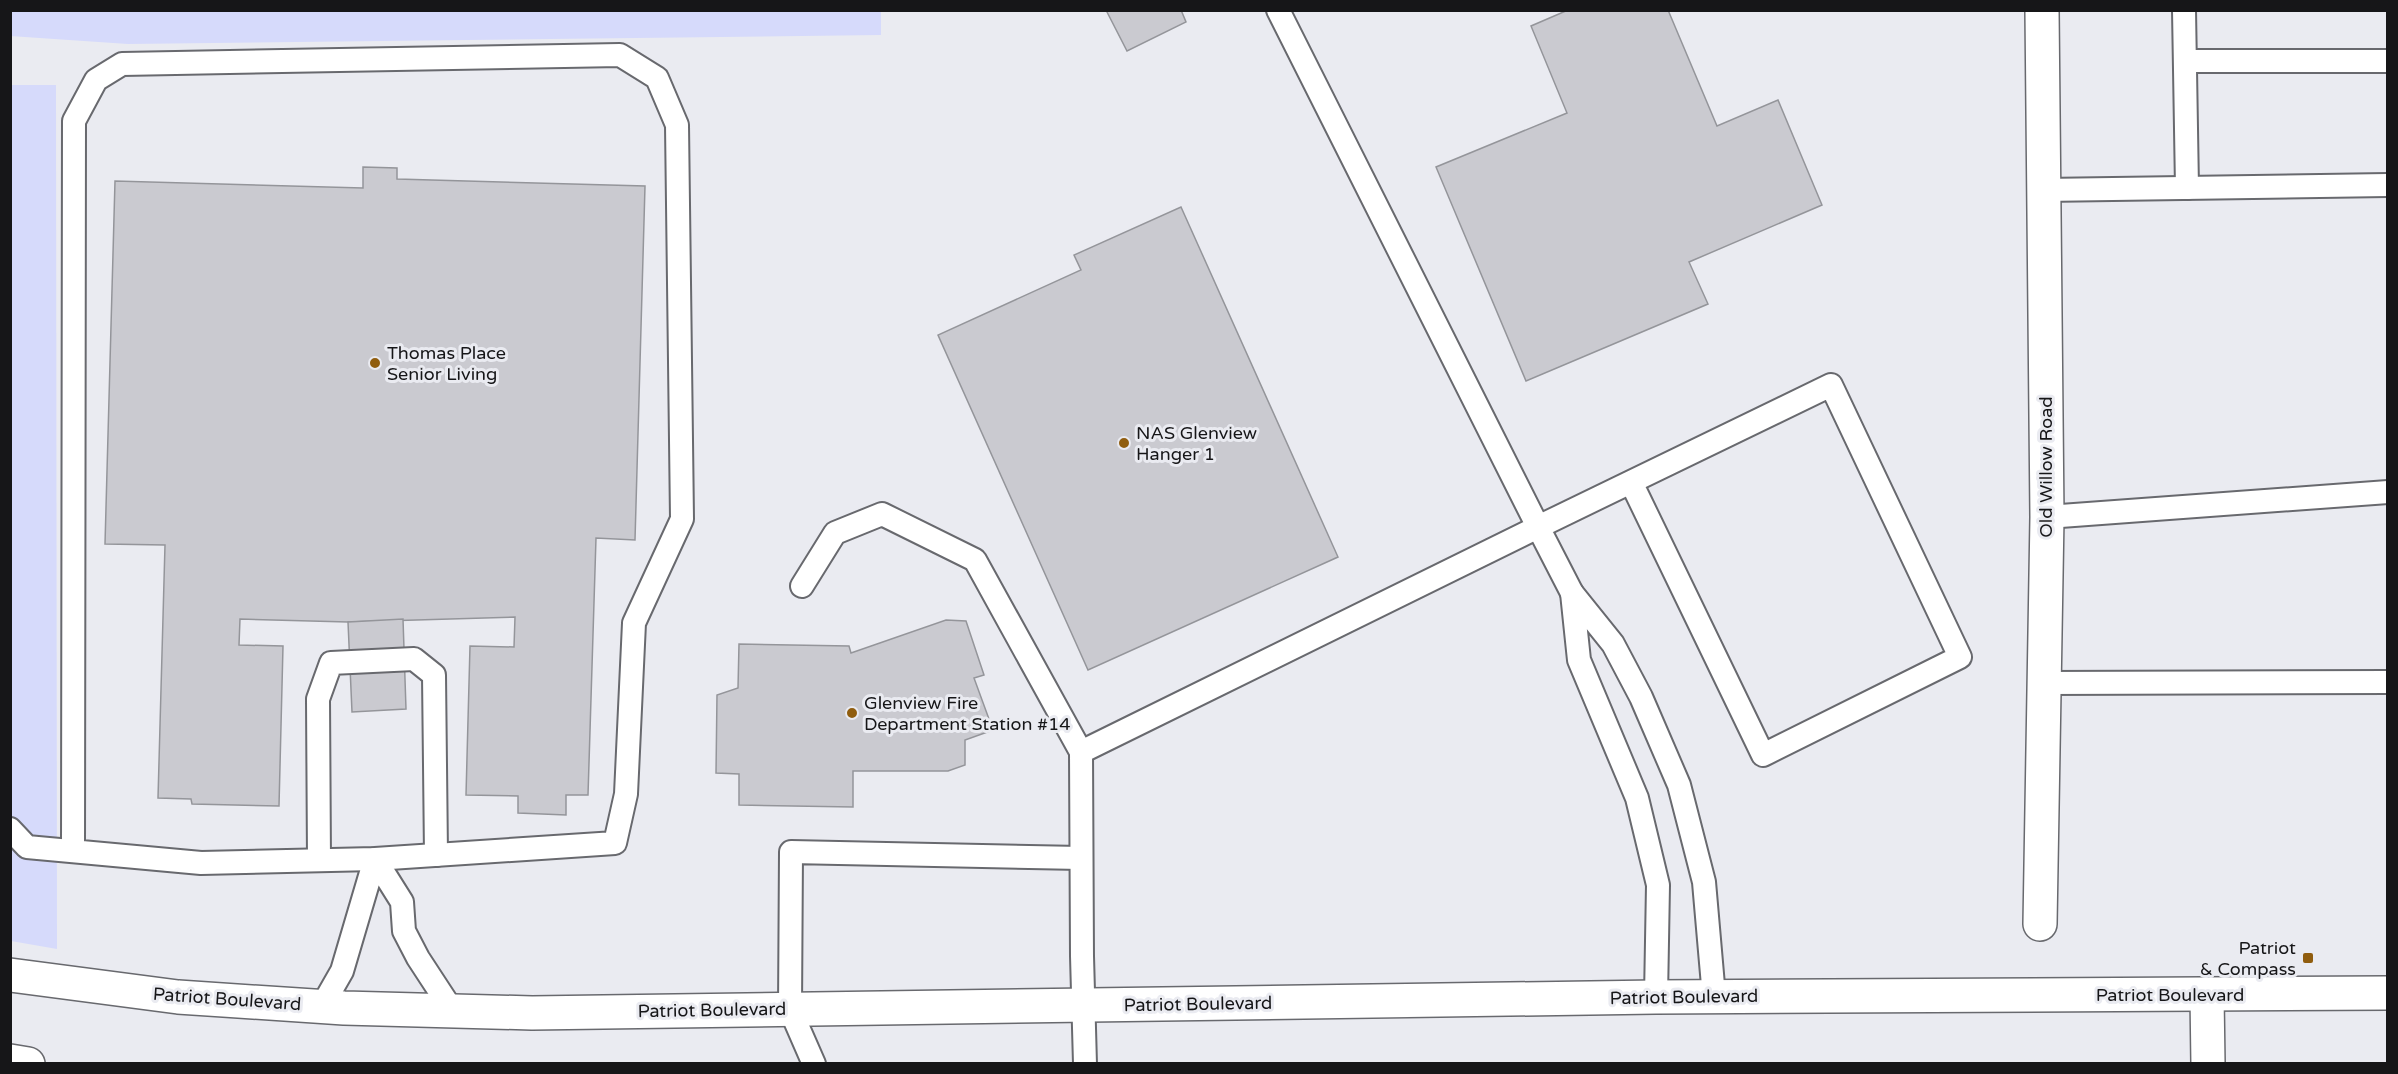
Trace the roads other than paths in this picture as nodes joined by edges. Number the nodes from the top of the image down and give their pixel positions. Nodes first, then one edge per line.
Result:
1 (1278, 10) edge
2 (2042, 10) edge
3 (2184, 10) edge
4 (2185, 61) junction
5 (2388, 61) edge
6 (2388, 185) edge
7 (2187, 188) junction
8 (2043, 190) junction
9 (1631, 482) junction
10 (2388, 492) edge
11 (2047, 517) junction
12 (1538, 527) junction
13 (802, 586) dead end
14 (1572, 593) junction
15 (2388, 682) edge
16 (2044, 683) junction
17 (1081, 752) junction
18 (10, 829) edge
19 (73, 851) junction
20 (436, 855) junction
21 (1081, 858) junction
22 (375, 859) junction
23 (319, 860) junction
24 (2040, 924) dead end
25 (10, 975) edge
26 (2388, 993) edge
27 (2207, 995) junction
28 (1656, 997) junction
29 (1714, 997) junction
30 (1083, 1005) junction
31 (322, 1006) junction
32 (790, 1009) junction
33 (452, 1010) junction
34 (10, 1061) edge
35 (28, 1064) edge
36 (814, 1064) edge
37 (1085, 1064) edge
38 (2208, 1064) edge

1 - 12 lane
2 - 8 main road, Old Willow Road
3 - 4 lane
4 - 5 lane
4 - 7 lane
6 - 7 lane
7 - 8 lane
8 - 11 main road, Old Willow Road
9 - 9 lane
9 - 12 lane
10 - 11 lane
11 - 16 main road, Old Willow Road
12 - 14 lane
12 - 17 lane
13 - 17 lane
14 - 28 lane
14 - 29 lane
15 - 16 lane
16 - 24 main road, Old Willow Road
17 - 21 lane
18 - 19 lane
19 - 20 lane
19 - 23 lane
20 - 22 lane
20 - 23 lane
21 - 30 lane
21 - 32 lane
22 - 23 lane
22 - 31 lane
22 - 33 lane
25 - 31 main road, Patriot Boulevard
26 - 27 main road, Patriot Boulevard
27 - 29 main road, Patriot Boulevard
27 - 38 main road
28 - 29 main road, Patriot Boulevard
28 - 30 main road, Patriot Boulevard
30 - 32 main road, Patriot Boulevard
30 - 37 lane
31 - 33 main road, Patriot Boulevard
32 - 33 main road, Patriot Boulevard
32 - 36 lane
34 - 35 main road

